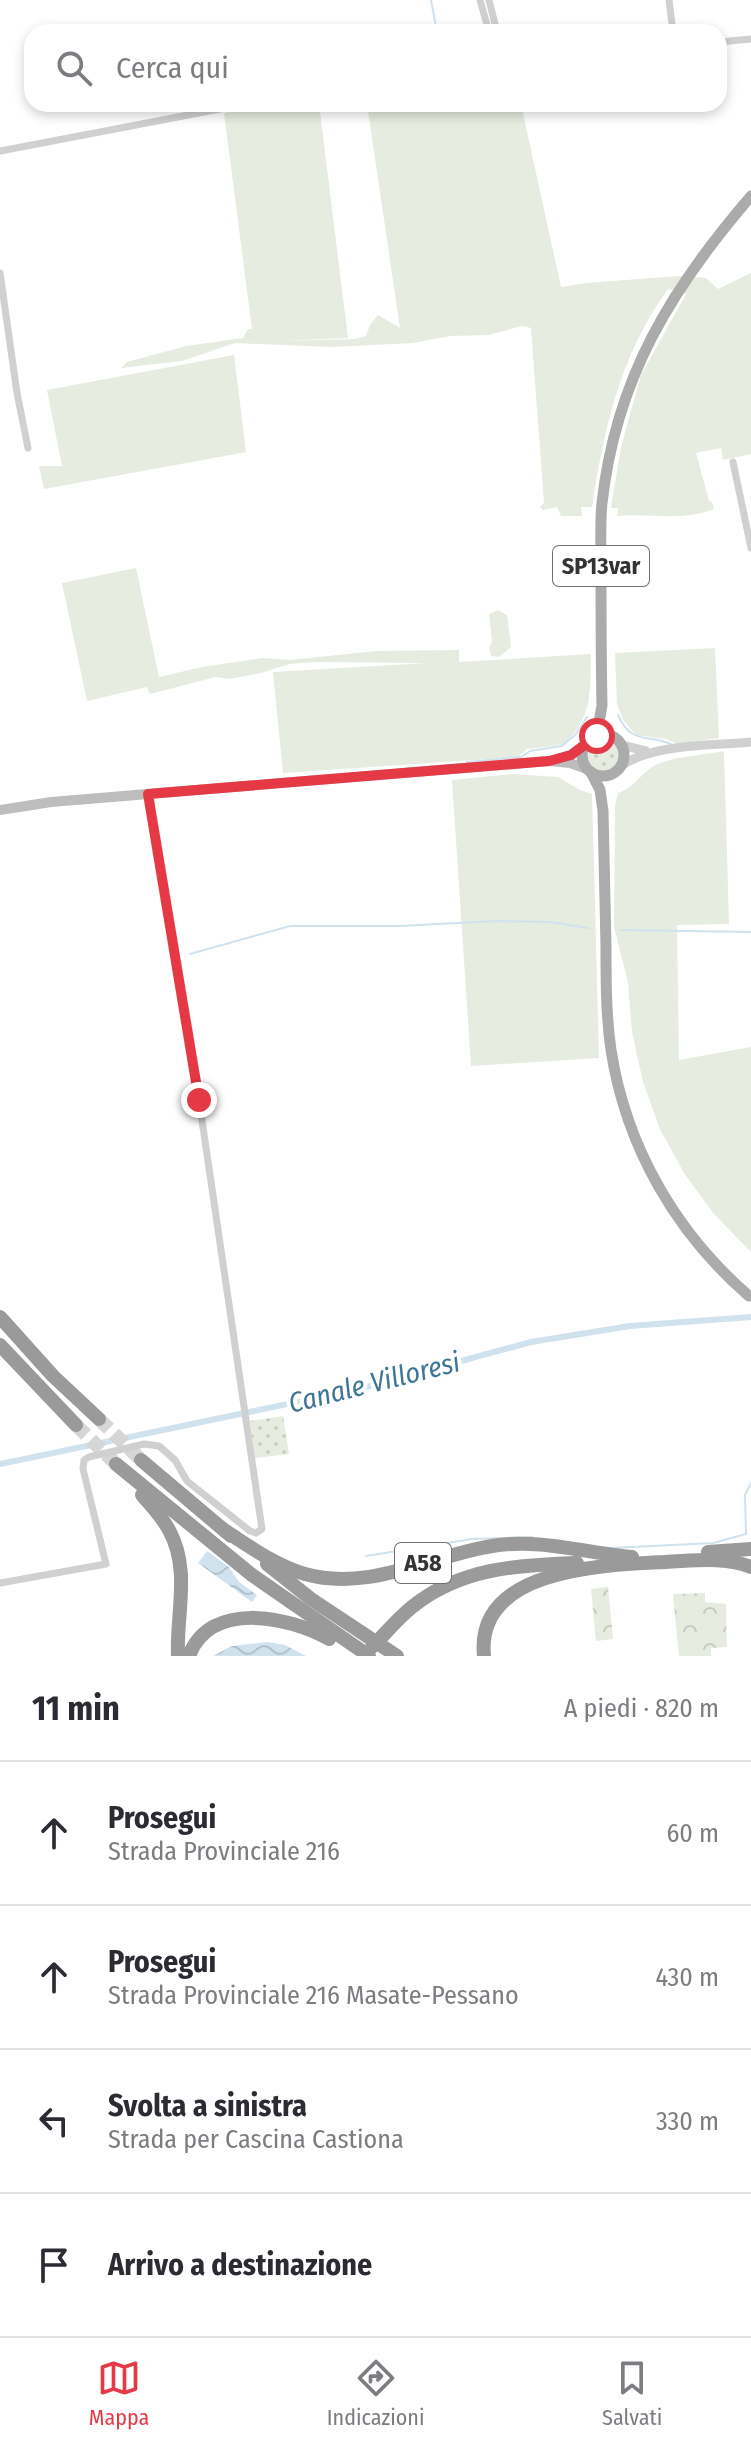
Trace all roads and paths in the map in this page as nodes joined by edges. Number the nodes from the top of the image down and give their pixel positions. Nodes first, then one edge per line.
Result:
1 (480, 0) edge
2 (489, 0) edge
3 (669, 0) edge
4 (487, 24) edge
5 (495, 24) edge
6 (672, 24) edge
7 (751, 39) edge
8 (727, 41) edge
9 (204, 112) edge
10 (0, 151) edge
11 (751, 196) edge
12 (0, 273) edge
13 (28, 448) dead end
14 (733, 462) dead end
15 (751, 548) edge
16 (602, 705) junction
17 (589, 740) junction
18 (618, 742) junction
19 (751, 742) edge
20 (653, 752) junction
21 (549, 761) junction
22 (618, 770) junction
23 (589, 771) junction
24 (148, 794) junction
25 (0, 810) edge
26 (603, 811) junction
27 (749, 1296) edge
28 (0, 1317) edge
29 (0, 1345) edge
30 (99, 1419) tunnel mouth
31 (76, 1425) tunnel mouth
32 (141, 1460) tunnel mouth
33 (224, 1530) junction
34 (751, 1549) edge
35 (628, 1560) junction
36 (751, 1567) edge
37 (0, 1583) edge
38 (178, 1656) edge
39 (189, 1656) edge
40 (356, 1656) edge
41 (366, 1656) edge
42 (397, 1656) edge
43 (484, 1656) edge

1 - 4 street
2 - 5 street
3 - 6 street
7 - 8 street
9 - 10 street
11 - 16 main road, SP13var
12 - 13 street
14 - 15 street
16 - 17 main road, SP13var
16 - 18 main road, SP13var
17 - 18 main road
17 - 21 main road
17 - 23 main road, SP13var
18 - 20 street
18 - 22 main road, SP13var
19 - 20 street
20 - 22 street
21 - 23 main road
21 - 24 main road
22 - 23 main road
22 - 26 main road, SP13var
23 - 26 main road, SP13var
24 - 25 main road
24 - 37 street
26 - 27 main road, SP13var
28 - 30 highway
29 - 31 highway
32 - 33 highway, A58
33 - 35 highway, A58
33 - 42 highway, A58
34 - 35 highway, A58
35 - 36 highway, A58
35 - 41 highway, A58
35 - 43 highway, A58
38 - 41 highway, A58
39 - 40 highway

